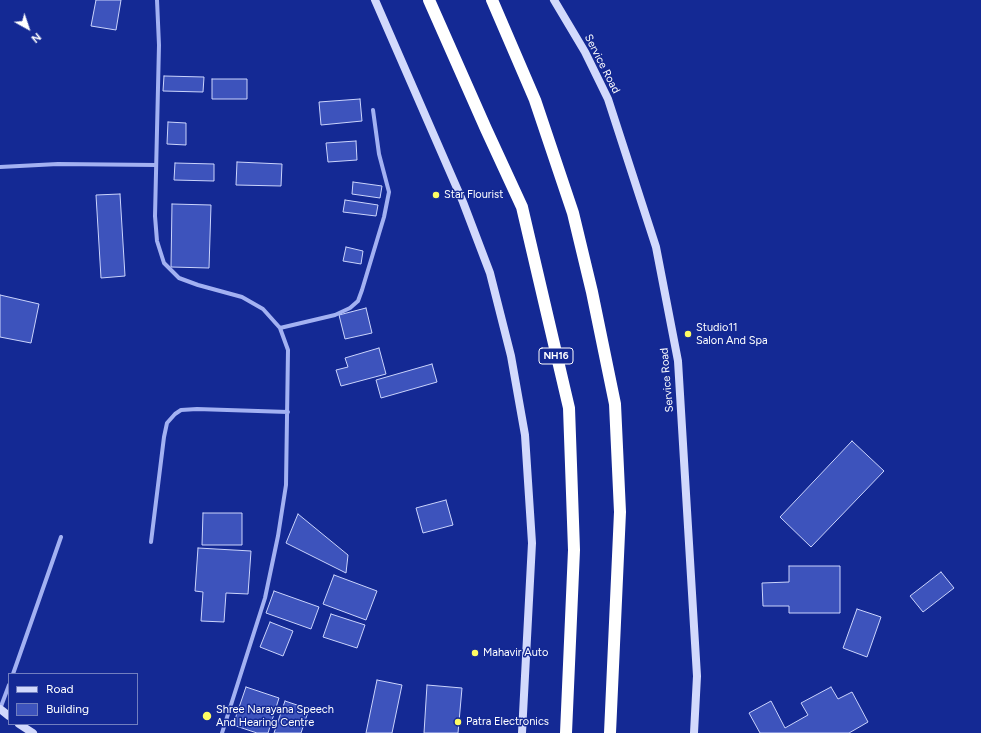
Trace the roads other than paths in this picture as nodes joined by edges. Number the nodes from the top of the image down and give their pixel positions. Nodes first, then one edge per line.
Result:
1 (157, 0) edge
2 (375, 0) edge
3 (382, 0) edge
4 (429, 0) edge
5 (554, 0) edge
6 (493, 4) edge
7 (382, 17) junction
8 (373, 110) dead end
9 (156, 165) junction
10 (0, 167) edge
11 (280, 328) junction
12 (288, 412) junction
13 (61, 537) dead end
14 (151, 542) dead end
15 (13, 673) edge
16 (8, 688) edge
17 (0, 709) edge
18 (8, 715) edge
19 (21, 728) edge
20 (33, 733) edge
21 (222, 733) edge
22 (522, 733) edge
23 (566, 733) edge
24 (610, 733) edge
25 (694, 733) edge

1 - 9 street
2 - 7 street
3 - 7 street
4 - 23 highway, NH16
5 - 25 street, Service Road
6 - 24 highway
7 - 22 street
8 - 11 street
9 - 10 street
9 - 11 street
11 - 12 street
12 - 14 street
12 - 21 street
13 - 15 street
16 - 17 street
17 - 18 street
19 - 20 street

